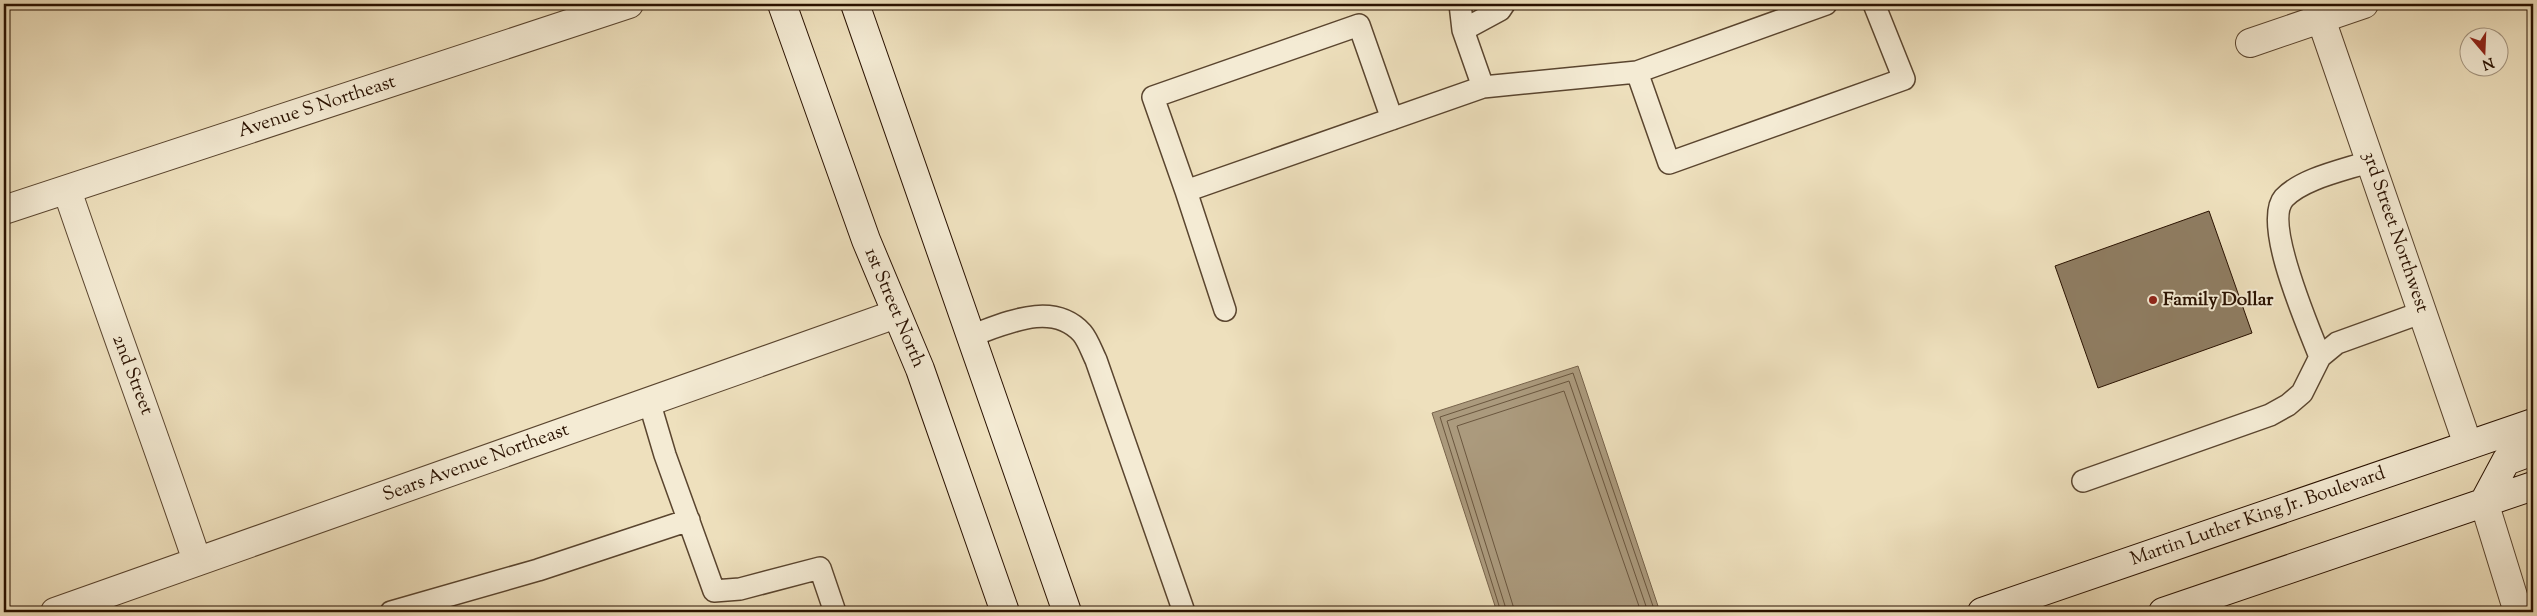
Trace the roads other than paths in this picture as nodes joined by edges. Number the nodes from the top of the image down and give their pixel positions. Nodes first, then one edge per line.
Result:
1 (630, 4) edge
2 (782, 4) edge
3 (855, 4) edge
4 (1460, 4) edge
5 (1504, 4) edge
6 (1826, 4) edge
7 (1874, 4) edge
8 (2364, 4) edge
9 (589, 10) edge
10 (2321, 19) junction
11 (1463, 30) junction
12 (2250, 43) dead end
13 (1637, 72) junction
14 (1483, 87) junction
15 (1392, 119) junction
16 (2370, 161) junction
17 (68, 190) junction
18 (1186, 192) junction
19 (4, 210) edge
20 (1225, 310) dead end
21 (2423, 312) junction
22 (896, 314) junction
23 (970, 336) junction
24 (2320, 357) junction
25 (649, 401) junction
26 (2533, 423) edge
27 (2468, 445) junction
28 (2533, 451) edge
29 (2084, 481) dead end
30 (2533, 486) edge
31 (2484, 502) junction
32 (689, 520) junction
33 (197, 561) junction
34 (55, 612) edge
35 (391, 612) edge
36 (835, 612) edge
37 (1005, 612) edge
38 (1067, 612) edge
39 (1184, 612) edge
40 (1982, 612) edge
41 (2163, 612) edge
42 (2518, 612) edge

1 - 9 street, Avenue S Northeast
2 - 22 street, 1st Street North
3 - 23 street
4 - 11 lane
5 - 11 lane
6 - 13 lane
7 - 13 lane
8 - 10 street
9 - 17 street, Avenue S Northeast
10 - 12 street
10 - 16 street, 3rd Street Northwest
11 - 14 lane
13 - 14 lane
14 - 15 lane
15 - 18 lane
15 - 18 lane
16 - 21 street, 3rd Street Northwest
16 - 24 lane
17 - 19 street, Avenue S Northeast
17 - 33 street, 2nd Street
18 - 20 lane
21 - 24 lane
21 - 27 street, 3rd Street Northwest
22 - 25 street, Sears Avenue Northeast
22 - 37 street, 1st Street North
23 - 38 street
23 - 39 lane
24 - 29 lane
25 - 32 lane
25 - 33 street, Sears Avenue Northeast
26 - 27 street, Martin Luther King Jr. Boulevard
27 - 40 street, Martin Luther King Jr. Boulevard
28 - 31 street
30 - 31 street
31 - 41 street
31 - 42 street
32 - 35 lane
32 - 36 lane
33 - 34 street, Sears Avenue Northeast

